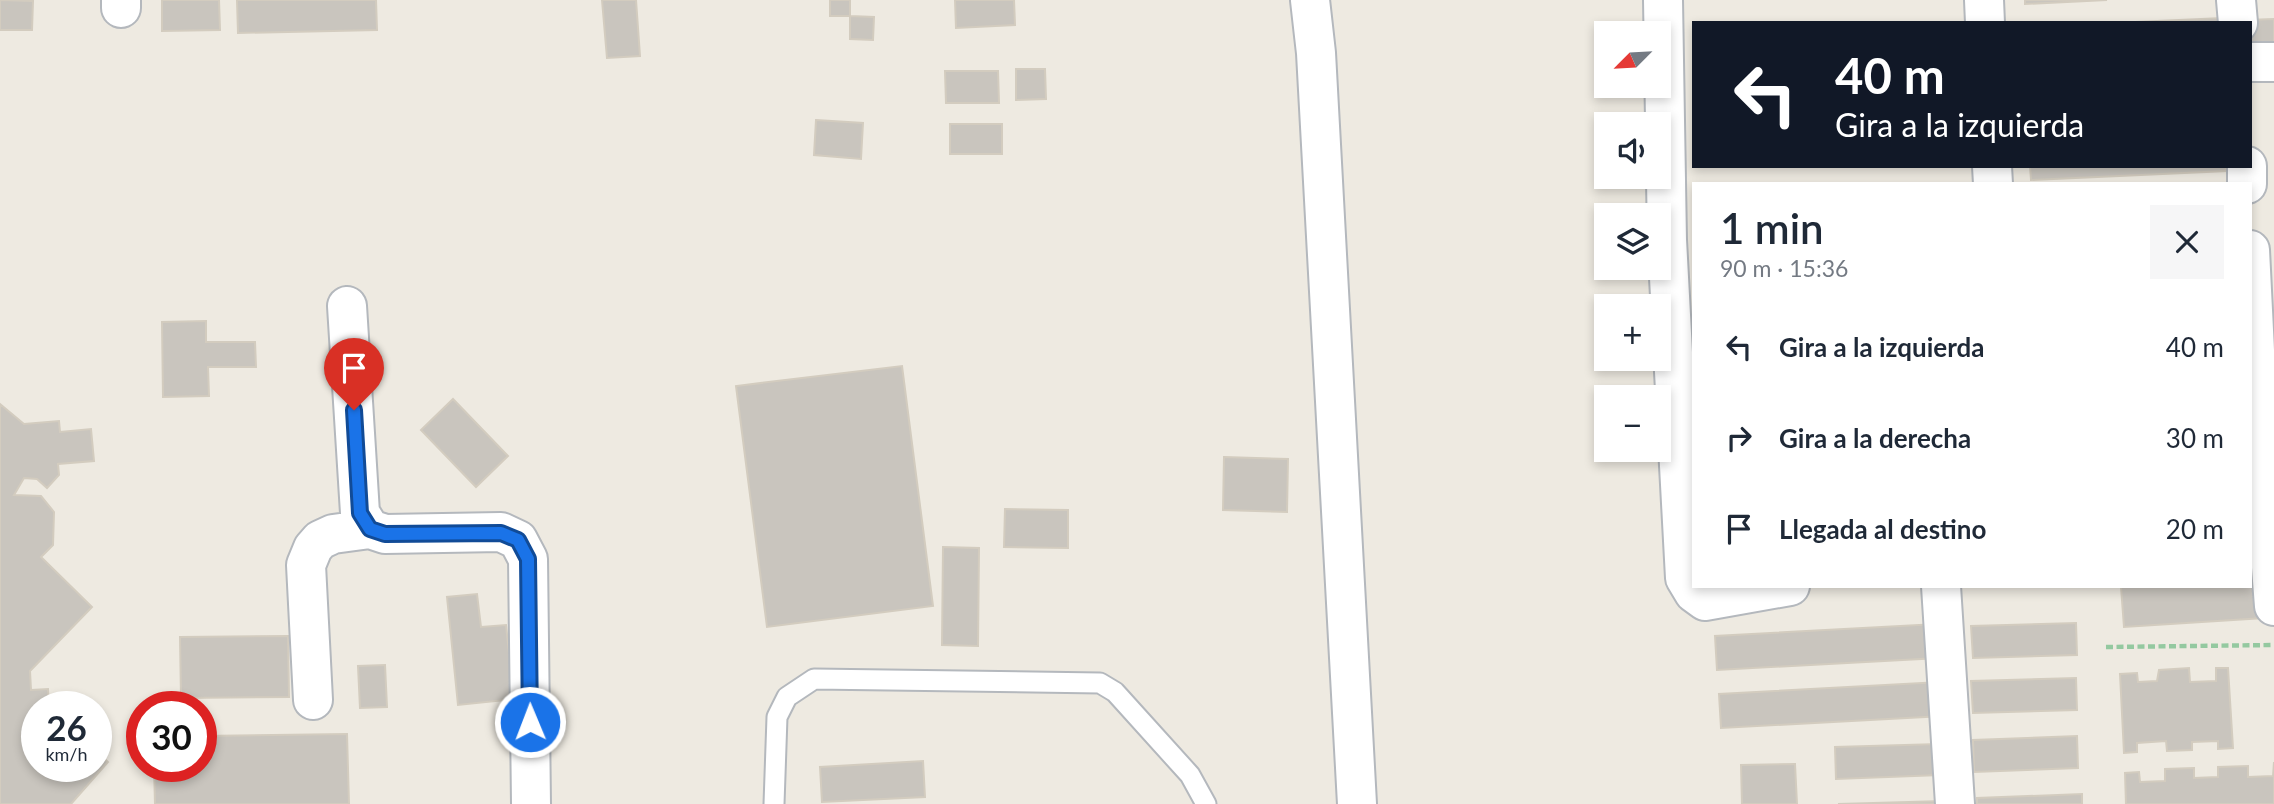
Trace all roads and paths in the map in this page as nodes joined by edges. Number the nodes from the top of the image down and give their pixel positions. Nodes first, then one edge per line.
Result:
1 (1310, 0) edge
2 (1663, 0) edge
3 (1984, 0) edge
4 (2236, 0) edge
5 (1985, 21) edge
6 (2238, 21) edge
7 (2252, 62) edge
8 (2274, 62) edge
9 (1679, 141) edge
10 (1680, 240) edge
11 (2252, 290) edge
12 (347, 306) dead end
13 (370, 529) junction
14 (1779, 588) edge
15 (1941, 588) edge
16 (2274, 607) edge
17 (2274, 645) edge
18 (2106, 647) dead end
19 (313, 700) dead end
20 (530, 804) edge
21 (774, 804) edge
22 (1206, 804) edge
23 (1357, 804) edge
24 (1955, 804) edge

1 - 23 street
2 - 9 street
3 - 5 street
4 - 6 street
7 - 8 street
9 - 10 street
10 - 14 street
11 - 16 street
12 - 13 street
13 - 19 street
13 - 20 street
15 - 24 street
17 - 18 path
21 - 22 lane

